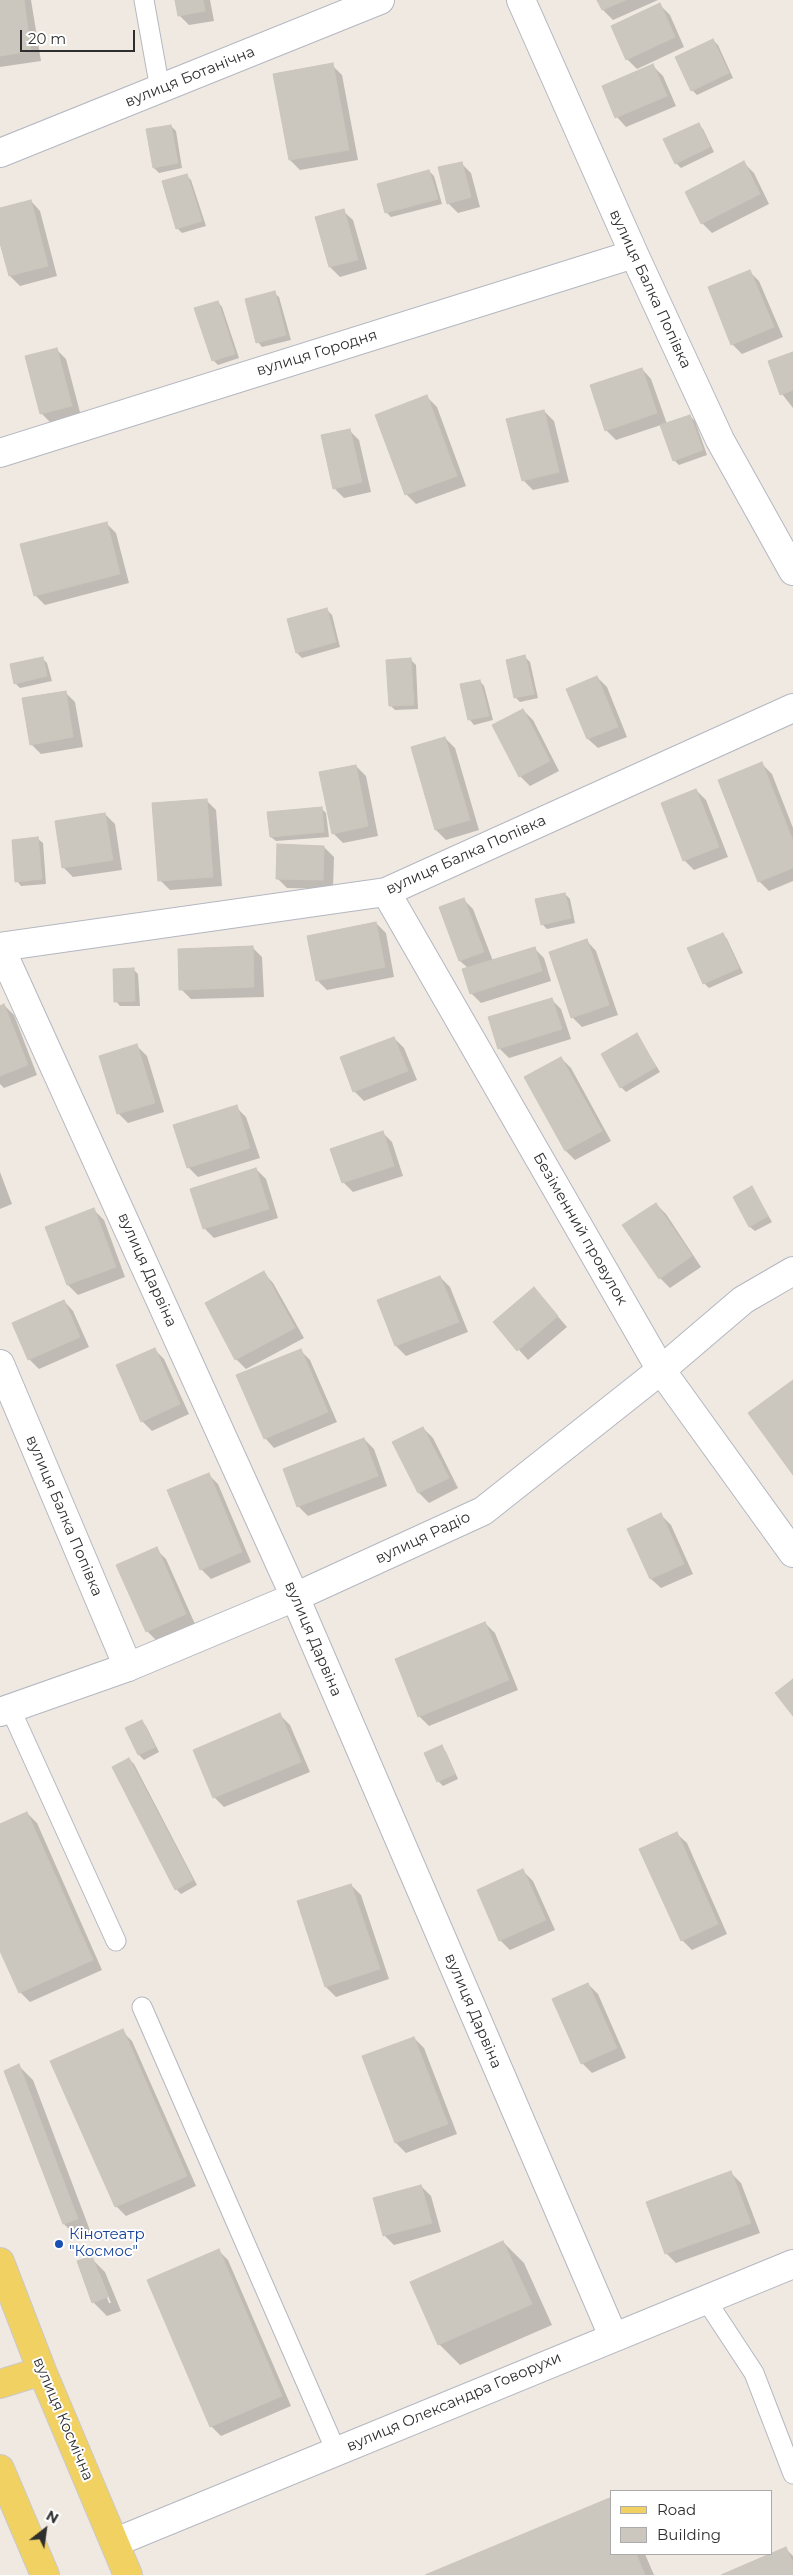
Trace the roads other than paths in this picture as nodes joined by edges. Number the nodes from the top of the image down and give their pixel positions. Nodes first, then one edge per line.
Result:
1 (144, 0) edge
2 (380, 0) edge
3 (521, 0) edge
4 (160, 88) junction
5 (0, 153) edge
6 (634, 254) junction
7 (0, 453) edge
8 (793, 571) edge
9 (793, 708) edge
10 (386, 892) junction
11 (0, 947) edge
12 (793, 1271) edge
13 (0, 1364) edge
14 (662, 1370) junction
15 (793, 1553) edge
16 (295, 1597) junction
17 (128, 1667) junction
18 (5, 1710) edge
19 (116, 1941) dead end
20 (142, 2007) dead end
21 (0, 2262) edge
22 (793, 2264) edge
23 (706, 2300) junction
24 (613, 2336) junction
25 (42, 2371) junction
26 (0, 2384) edge
27 (336, 2451) junction
28 (0, 2469) edge
29 (793, 2474) edge
30 (116, 2542) junction
31 (45, 2575) edge
32 (128, 2575) edge

1 - 4 lane
2 - 4 street, вулиця Ботанічна
3 - 6 street, вулиця Балка Попівка
4 - 5 street, вулиця Ботанічна
6 - 7 street, вулиця Городня
6 - 8 street, вулиця Балка Попівка
9 - 10 street, вулиця Балка Попівка
10 - 11 street, вулиця Балка Попівка
10 - 14 street, Безіменний провулок
11 - 16 street, вулиця Дарвіна
12 - 14 street, вулиця Радіо
13 - 17 street, вулиця Балка Попівка
14 - 15 street, Безіменний провулок
14 - 16 street, вулиця Радіо
16 - 17 street, вулиця Радіо
16 - 24 street, вулиця Дарвіна
17 - 18 street, вулиця Радіо
18 - 19 lane
20 - 27 lane
21 - 25 main road, вулиця Космічна
22 - 23 street, вулиця Олександра Говорухи
23 - 24 street, вулиця Олександра Говорухи
23 - 29 lane
24 - 27 street, вулиця Олександра Говорухи
25 - 26 main road
25 - 30 main road, вулиця Космічна
27 - 30 street, вулиця Олександра Говорухи
28 - 31 main road
30 - 32 main road, вулиця Космічна

